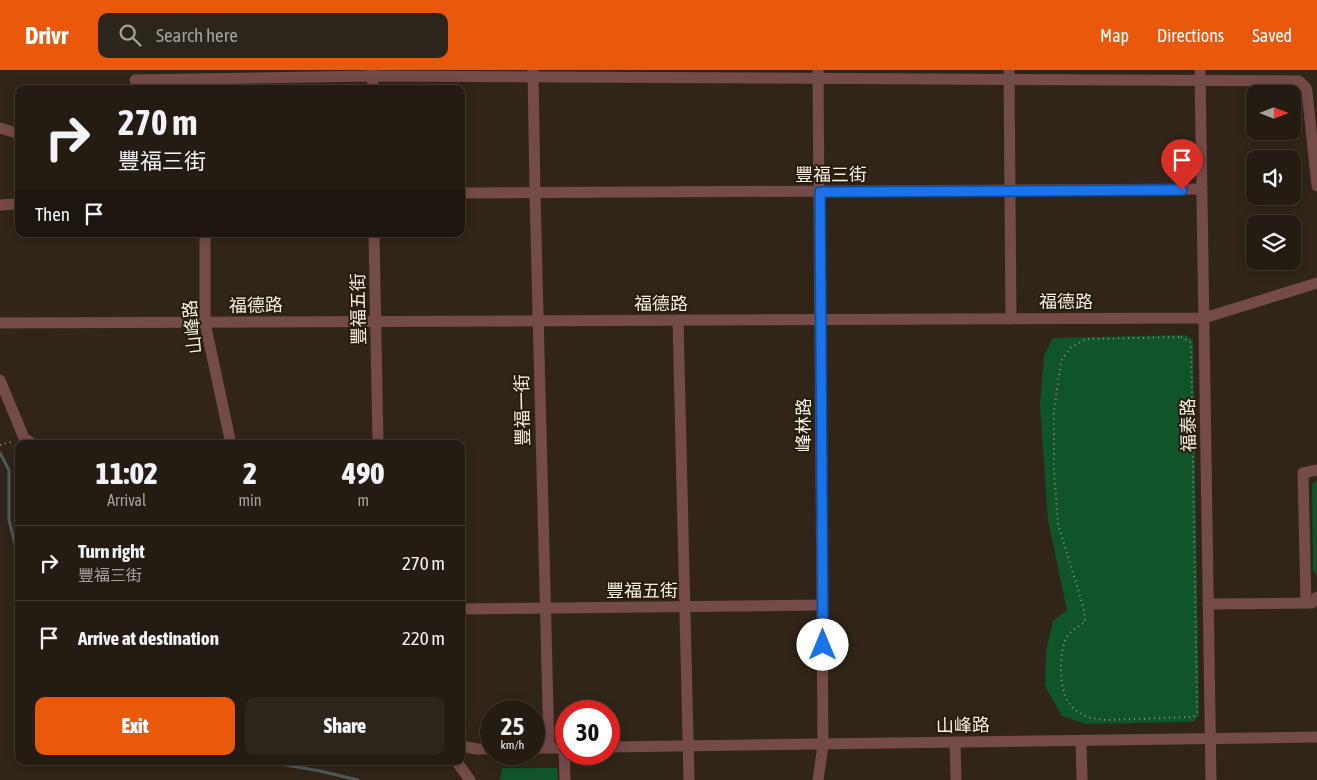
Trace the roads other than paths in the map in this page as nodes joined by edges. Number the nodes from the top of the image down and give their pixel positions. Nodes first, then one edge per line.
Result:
1 (372, 73) edge
2 (533, 74) edge
3 (672, 74) edge
4 (818, 74) edge
5 (1009, 75) edge
6 (1200, 75) edge
7 (203, 79) edge
8 (136, 80) dead end
9 (0, 128) edge
10 (15, 132) edge
11 (1317, 186) edge
12 (1202, 189) junction
13 (1010, 190) junction
14 (820, 192) junction
15 (465, 193) edge
16 (535, 193) junction
17 (15, 204) edge
18 (0, 205) edge
19 (205, 237) edge
20 (374, 237) edge
21 (1317, 283) edge
22 (1204, 318) junction
23 (1011, 319) junction
24 (538, 320) junction
25 (678, 320) junction
26 (820, 320) junction
27 (375, 321) junction
28 (0, 323) edge
29 (205, 323) junction
30 (0, 380) edge
31 (27, 440) edge
32 (230, 440) edge
33 (378, 440) edge
34 (1317, 470) edge
35 (1312, 600) edge
36 (1208, 604) junction
37 (822, 605) junction
38 (685, 607) junction
39 (465, 608) edge
40 (545, 608) junction
41 (1317, 737) edge
42 (1210, 738) junction
43 (1081, 741) junction
44 (956, 742) junction
45 (824, 745) junction
46 (688, 746) junction
47 (465, 747) edge
48 (548, 748) joint
49 (555, 748) edge
50 (620, 748) edge
51 (480, 749) edge
52 (459, 765) edge
53 (565, 765) edge
54 (470, 780) edge
55 (565, 780) edge
56 (689, 780) edge
57 (818, 780) edge
58 (956, 780) edge
59 (1082, 780) edge
60 (1211, 780) edge

1 - 2 street
1 - 7 street
2 - 3 street
2 - 16 street, 豐福一街
3 - 4 street
4 - 5 street
4 - 14 street, 峰林路
5 - 6 street
5 - 13 street
6 - 11 street
6 - 12 street, 福泰路
7 - 8 street
9 - 10 street
12 - 13 street, 豐福三街
12 - 22 street, 福泰路
13 - 14 street, 豐福三街
13 - 23 street
14 - 16 street, 豐福三街
14 - 26 street, 峰林路
15 - 16 street, 豐福三街
16 - 24 street, 豐福一街
17 - 18 street
19 - 29 street, 山峰路
20 - 27 street, 豐福五街
21 - 22 street, 福德路
22 - 23 street, 福德路
22 - 36 street, 福泰路
23 - 26 street, 福德路
24 - 25 street, 福德路
24 - 27 street, 福德路
24 - 40 street, 豐福一街
25 - 26 street, 福德路
25 - 38 street
26 - 37 street, 峰林路
27 - 29 street, 福德路
27 - 33 street, 豐福五街
28 - 29 street, 福德路
29 - 32 street, 山峰路
30 - 31 street
34 - 35 street
35 - 36 street
36 - 42 street, 福泰路
37 - 38 street, 豐福五街
37 - 45 street, 峰林路
38 - 40 street, 豐福五街
38 - 46 street
39 - 40 street, 豐福五街
40 - 48 street, 豐福一街
41 - 42 street, 山峰路
42 - 43 street, 山峰路
42 - 60 street, 福泰路
43 - 44 street, 山峰路
43 - 59 street
44 - 45 street, 山峰路
44 - 58 street
45 - 46 street, 山峰路
45 - 57 street, 峰林路
46 - 50 street, 山峰路
46 - 56 street
47 - 51 street
48 - 49 street
52 - 54 street
53 - 55 street

